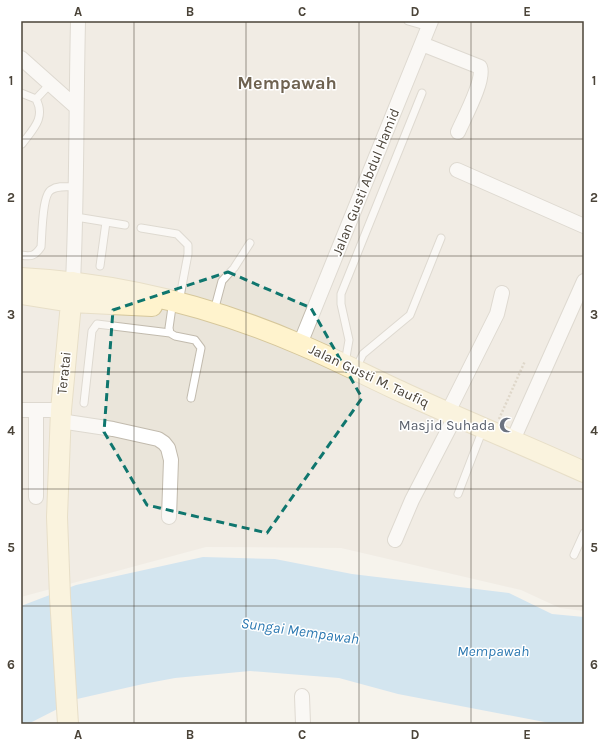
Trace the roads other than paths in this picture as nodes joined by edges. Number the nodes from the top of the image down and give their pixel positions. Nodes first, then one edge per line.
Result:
1 (78, 21) edge
2 (408, 21) edge
3 (430, 24) edge
4 (422, 44) junction
5 (21, 58) edge
6 (50, 84) junction
7 (422, 93) dead end
8 (21, 94) edge
9 (36, 99) junction
10 (76, 107) junction
11 (458, 132) dead end
12 (22, 144) dead end
13 (456, 170) dead end
14 (76, 187) junction
15 (76, 217) junction
16 (106, 222) junction
17 (125, 225) dead end
18 (584, 226) edge
19 (140, 228) dead end
20 (441, 238) dead end
21 (250, 243) dead end
22 (21, 255) edge
23 (100, 266) dead end
24 (21, 278) edge
25 (584, 281) edge
26 (73, 282) junction
27 (502, 293) dead end
28 (21, 294) edge
29 (71, 302) junction
30 (182, 305) junction
31 (214, 313) junction
32 (170, 333) junction
33 (300, 344) junction
34 (350, 367) junction
35 (191, 398) dead end
36 (84, 404) dead end
37 (21, 410) edge
38 (36, 410) junction
39 (452, 413) junction
40 (61, 415) junction
41 (489, 429) junction
42 (514, 440) junction
43 (584, 472) edge
44 (458, 494) dead end
45 (36, 497) dead end
46 (169, 517) dead end
47 (584, 533) edge
48 (395, 540) dead end
49 (574, 555) dead end
50 (302, 696) dead end
51 (68, 724) edge
52 (303, 724) edge

1 - 10 street, Teratai
2 - 3 lane
3 - 4 street, Jalan Gusti Abdul Hamid
4 - 11 street
4 - 33 street, Jalan Gusti Abdul Hamid
5 - 6 street
6 - 9 lane
6 - 10 street
7 - 34 lane
8 - 9 lane
9 - 12 lane
10 - 14 street, Teratai
13 - 18 street
14 - 15 street, Teratai
14 - 22 lane
15 - 16 lane
15 - 26 street, Teratai
16 - 17 lane
16 - 23 lane
19 - 30 lane
20 - 34 lane
21 - 31 lane
24 - 26 main road, Jalan Gusti M. Taufiq
25 - 42 street
26 - 29 main road, Teratai
26 - 30 main road, Jalan Gusti M. Taufiq
27 - 39 street
28 - 29 main road, Jalan Gusti M. Taufiq
29 - 30 main road, Jalan Gusti M. Taufiq
29 - 40 main road, Teratai
30 - 31 main road, Jalan Gusti M. Taufiq
30 - 32 lane
31 - 33 main road, Jalan Gusti M. Taufiq
32 - 35 lane
32 - 36 lane
33 - 34 main road, Jalan Gusti M. Taufiq
34 - 39 main road, Jalan Gusti M. Taufiq
37 - 38 street
38 - 40 street
38 - 45 street
39 - 41 main road, Jalan Gusti M. Taufiq
39 - 48 street
40 - 46 street
40 - 51 main road, Teratai
41 - 42 main road, Jalan Gusti M. Taufiq
41 - 44 lane
42 - 43 main road, Jalan Gusti M. Taufiq
47 - 49 lane
50 - 52 street

